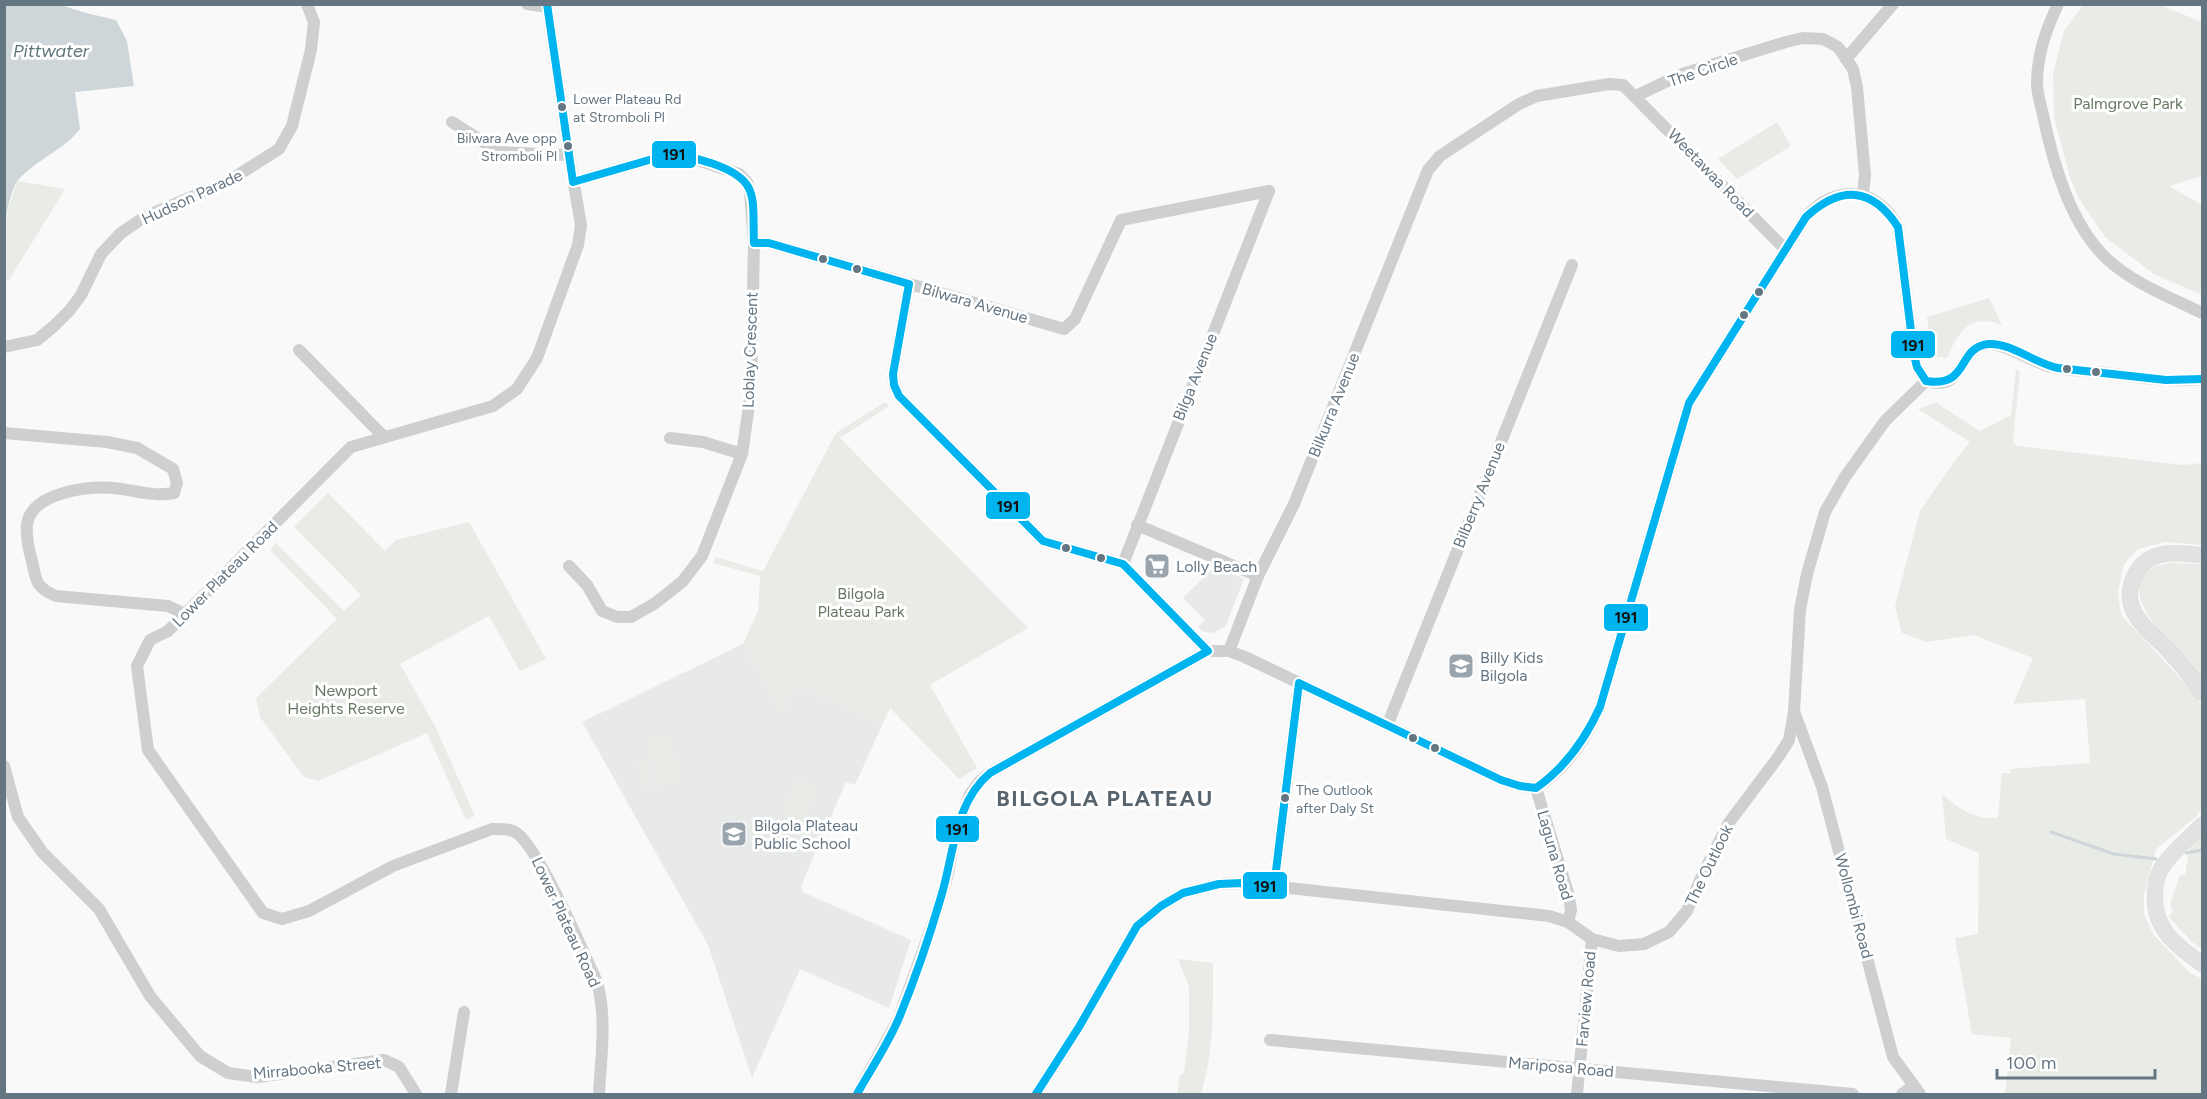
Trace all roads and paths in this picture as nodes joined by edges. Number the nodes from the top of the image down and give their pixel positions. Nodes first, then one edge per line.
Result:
1 (307, 4) edge
2 (526, 4) edge
3 (1893, 4) edge
4 (2058, 4) edge
5 (547, 6) edge
6 (1846, 59) junction
7 (1636, 96) junction
8 (452, 122) dead end
9 (568, 155) junction
10 (573, 182) junction
11 (1269, 191) joint
12 (1863, 195) junction
13 (754, 243) junction
14 (1785, 249) junction
15 (1572, 265) dead end
16 (909, 284) junction
17 (2202, 313) edge
18 (4, 347) edge
19 (299, 350) dead end
20 (2202, 379) edge
21 (1926, 381) junction
22 (4, 433) edge
23 (383, 436) junction
24 (670, 438) dead end
25 (742, 454) junction
26 (1137, 525) junction
27 (2202, 555) edge
28 (1123, 564) junction
29 (569, 566) dead end
30 (1258, 576) junction
31 (185, 615) junction
32 (1208, 651) junction
33 (1229, 651) junction
34 (1299, 683) junction
35 (2202, 693) edge
36 (1794, 712) junction
37 (1387, 726) junction
38 (4, 766) edge
39 (1536, 788) junction
40 (2202, 825) edge
41 (1274, 887) junction
42 (1568, 922) junction
43 (1592, 939) junction
44 (2202, 964) edge
45 (464, 1012) dead end
46 (1270, 1040) dead end
47 (1579, 1069) junction
48 (1917, 1090) edge
49 (416, 1095) edge
50 (451, 1095) edge
51 (599, 1095) edge
52 (857, 1095) edge
53 (1036, 1095) edge
54 (1577, 1095) edge
55 (1852, 1095) edge
56 (1902, 1095) edge

1 - 18 street, Hudson Parade
2 - 5 street
3 - 6 street
4 - 17 street
5 - 9 street, Lower Plateau Road
6 - 7 street, The Circle
6 - 12 street, The Circle
7 - 14 street, Weetawaa Road
7 - 30 street, Bilkurra Avenue
8 - 9 street
9 - 10 street, Lower Plateau Road
10 - 13 street
10 - 23 street, Lower Plateau Road
11 - 16 street, Bilwara Avenue
11 - 26 street, Bilga Avenue
12 - 14 street
12 - 21 street
13 - 16 street, Bilwara Avenue
13 - 25 street, Loblay Crescent
14 - 39 street
15 - 37 street, Bilberry Avenue
16 - 28 street
19 - 23 street
20 - 21 street
21 - 36 street, The Outlook
22 - 31 street
23 - 31 street, Lower Plateau Road
24 - 25 street
25 - 29 street, Loblay Crescent
26 - 28 street, Bilga Avenue
26 - 30 street
27 - 35 main road
28 - 32 street
30 - 33 street, Bilkurra Avenue
31 - 51 street, Lower Plateau Road
32 - 33 street
32 - 52 street
33 - 34 street
34 - 37 street
34 - 41 street
36 - 43 street, The Outlook
36 - 48 street, Wollombi Road
37 - 39 street
38 - 49 street, Mirrabooka Street
39 - 42 street, Laguna Road
40 - 44 main road
41 - 42 street, The Outlook
41 - 53 street, The Outlook
42 - 43 street, The Outlook
43 - 47 street, Farview Road
45 - 50 street
46 - 47 street, Mariposa Road
47 - 54 street, Farview Road
47 - 55 street, Mariposa Road
48 - 56 street

